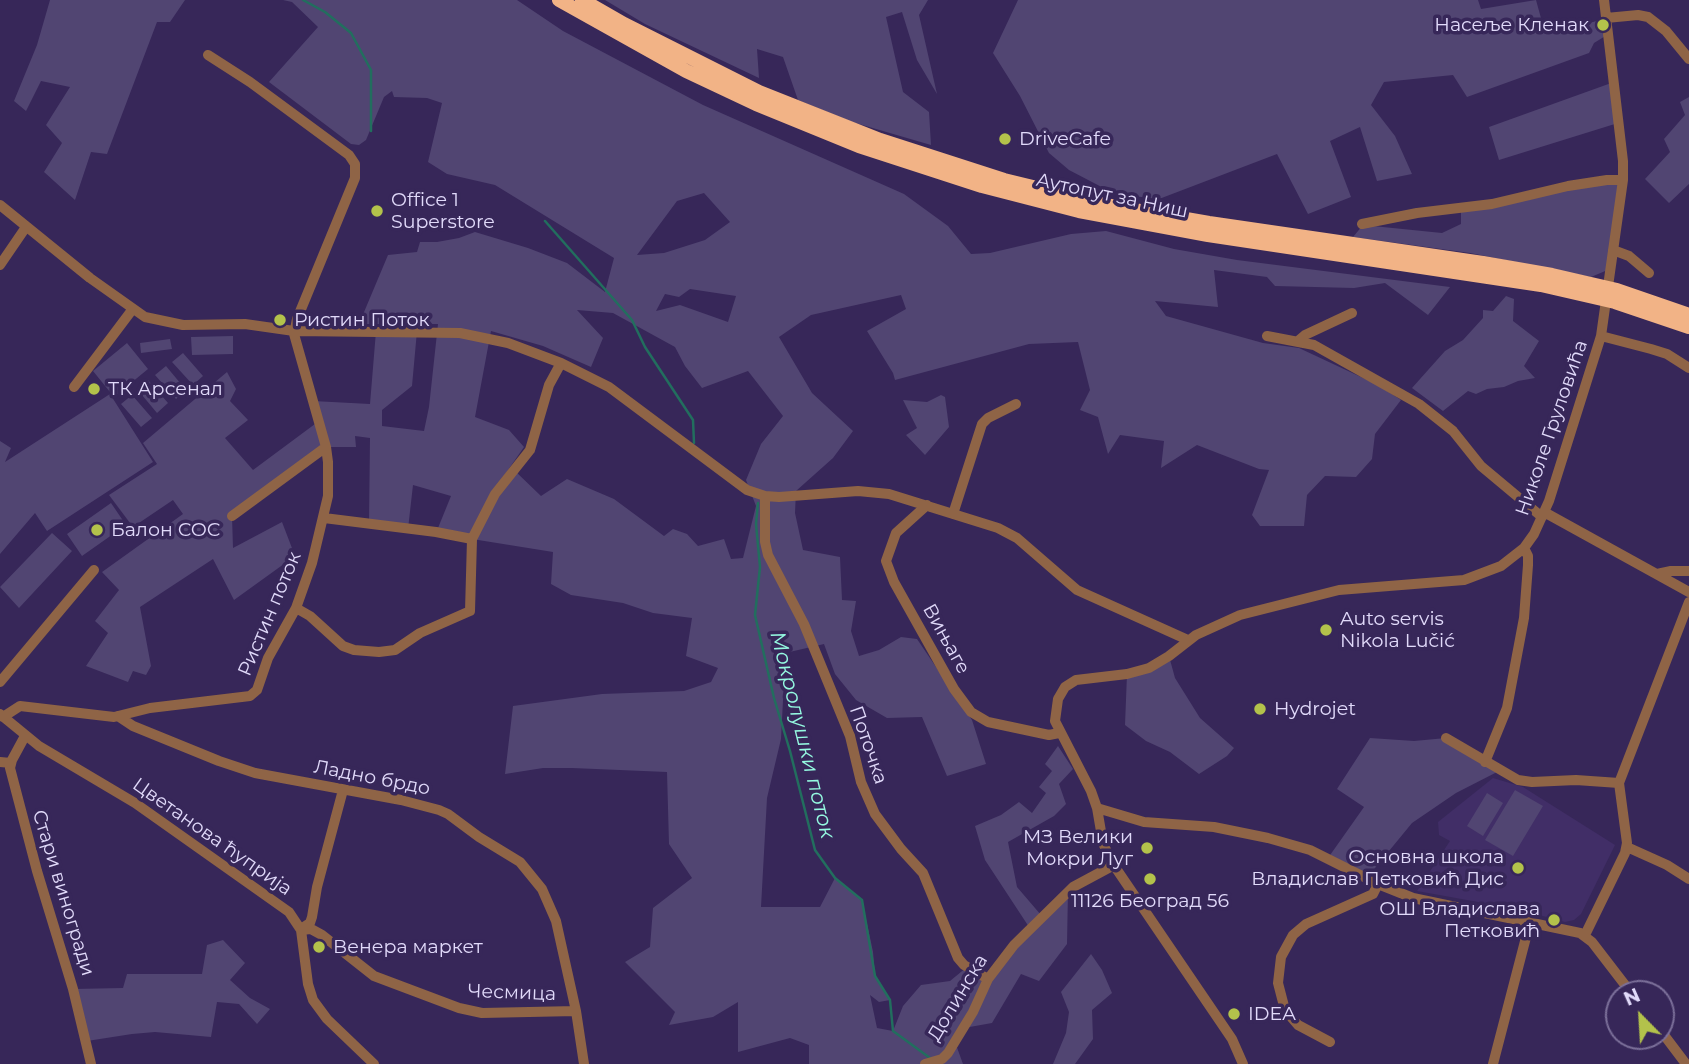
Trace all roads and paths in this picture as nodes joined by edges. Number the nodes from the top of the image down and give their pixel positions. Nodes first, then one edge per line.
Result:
1 (559, 0) edge
2 (582, 0) edge
3 (1604, 0) edge
4 (1606, 18) junction
5 (208, 55) dead end
6 (1689, 59) edge
7 (1623, 180) junction
8 (0, 205) edge
9 (1362, 224) dead end
10 (26, 227) junction
11 (1613, 250) junction
12 (0, 265) edge
13 (1649, 273) dead end
14 (132, 310) junction
15 (1352, 313) dead end
16 (1689, 314) edge
17 (1689, 327) edge
18 (294, 331) junction
19 (1267, 335) dead end
20 (1601, 336) junction
21 (1298, 341) junction
22 (561, 363) junction
23 (1689, 368) edge
24 (74, 387) dead end
25 (1016, 404) dead end
26 (326, 447) junction
27 (765, 496) junction
28 (927, 505) junction
29 (953, 514) junction
30 (1543, 515) junction
31 (232, 516) dead end
32 (324, 518) junction
33 (472, 539) junction
34 (1524, 548) junction
35 (94, 570) dead end
36 (1689, 571) edge
37 (1657, 574) junction
38 (1689, 592) edge
39 (1689, 602) edge
40 (296, 608) junction
41 (1188, 640) junction
42 (0, 682) edge
43 (2, 715) edge
44 (118, 716) junction
45 (1059, 733) junction
46 (25, 736) junction
47 (1446, 738) dead end
48 (5, 762) edge
49 (1486, 762) junction
50 (1619, 783) junction
51 (343, 790) junction
52 (1097, 808) junction
53 (1627, 847) junction
54 (1114, 865) junction
55 (1689, 879) edge
56 (1376, 889) junction
57 (1530, 922) junction
58 (301, 930) junction
59 (1585, 935) junction
60 (988, 979) junction
61 (1621, 980) edge
62 (576, 1011) junction
63 (1330, 1042) dead end
64 (1675, 1049) edge
65 (91, 1064) edge
66 (374, 1064) edge
67 (584, 1064) edge
68 (925, 1064) edge
69 (1243, 1064) edge
70 (1493, 1064) edge
71 (1686, 1064) edge

1 - 17 highway, Аутопут за Ниш
2 - 16 highway, Аутопут за Ниш
3 - 4 street
4 - 6 street
4 - 7 street
5 - 18 street
7 - 9 street
7 - 11 street
8 - 10 street
10 - 12 street
10 - 14 street
11 - 13 street
11 - 20 street, Николе Груловића
14 - 18 street
14 - 24 street
15 - 21 street
18 - 22 street
18 - 26 street, Ристин поток
19 - 21 street
20 - 23 street
20 - 30 street, Николе Груловића
21 - 30 street
22 - 27 street
22 - 33 street
25 - 29 street
26 - 31 street
26 - 32 street, Ристин поток
27 - 28 street
27 - 60 street, Поточка
28 - 29 street
28 - 45 street, Вињаге
29 - 41 street
30 - 34 street, Николе Груловића
30 - 37 street
32 - 33 street
32 - 40 street, Ристин поток
33 - 40 street
34 - 41 street, Николе Груловића
34 - 49 street
35 - 42 street
36 - 37 street
37 - 38 street
39 - 50 street
40 - 44 street, Ристин поток
41 - 45 street, Николе Груловића
43 - 44 street, Ладно брдо
43 - 46 street, Цветанова ћуприја
44 - 51 street, Ладно брдо
45 - 52 street, Николе Груловића
46 - 48 street, Стари виногради
46 - 58 street, Цветанова ћуприја
47 - 49 street
48 - 65 street, Стари виногради
49 - 50 street
50 - 53 street
51 - 58 street
51 - 62 street, Ладно брдо
52 - 54 street, Николе Груловића
52 - 56 street
53 - 55 street
53 - 59 street
54 - 60 street, Долинска
54 - 69 street, Николе Груловића
56 - 57 street
56 - 63 street
57 - 59 street
57 - 70 street
58 - 62 street, Чесмица
58 - 66 street
59 - 61 street
60 - 68 street, Долинска
62 - 67 street, Ладно брдо
64 - 71 street

